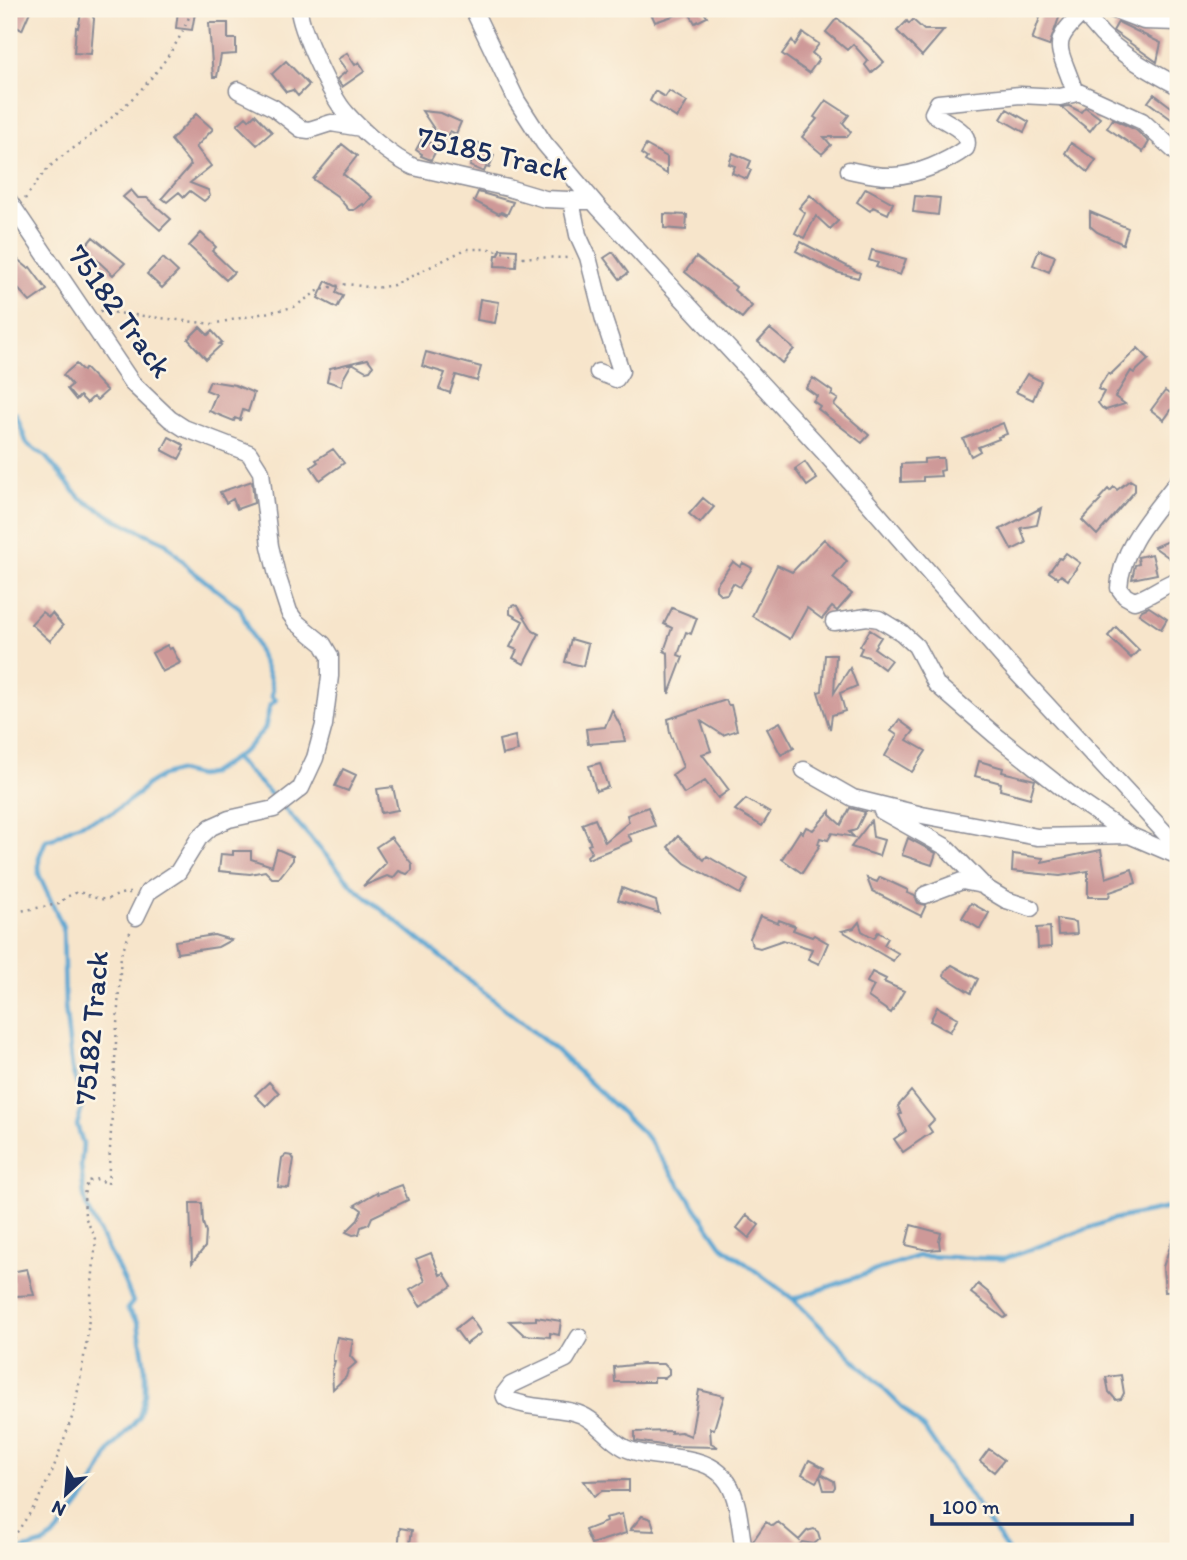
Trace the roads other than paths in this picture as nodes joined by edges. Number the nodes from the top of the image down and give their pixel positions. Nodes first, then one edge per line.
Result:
1 (299, 9) edge
2 (472, 9) edge
3 (1112, 9) edge
4 (1085, 10) edge
5 (1178, 22) edge
6 (1178, 86) edge
7 (237, 90) dead end
8 (1074, 90) junction
9 (364, 129) junction
10 (1178, 154) edge
11 (849, 170) dead end
12 (9, 201) edge
13 (571, 201) junction
14 (593, 201) junction
15 (598, 372) dead end
16 (1178, 481) edge
17 (1178, 580) edge
18 (834, 622) dead end
19 (804, 770) dead end
20 (872, 804) junction
21 (1129, 835) junction
22 (1178, 847) edge
23 (1178, 856) edge
24 (982, 884) junction
25 (925, 895) dead end
26 (1031, 908) dead end
27 (136, 917) road end
28 (579, 1337) dead end
29 (744, 1551) edge

1 - 9 street, 75185 Track
2 - 14 street
3 - 5 street
4 - 6 street
4 - 8 street
7 - 9 street
8 - 10 street
8 - 11 street
9 - 13 street, 75185 Track
12 - 27 street, 75182 Track
13 - 14 street, 75185 Track
13 - 15 street
14 - 22 street
16 - 17 street
18 - 21 street
19 - 20 street
20 - 21 street
20 - 24 street
21 - 23 street
24 - 25 street
24 - 26 street
28 - 29 street

